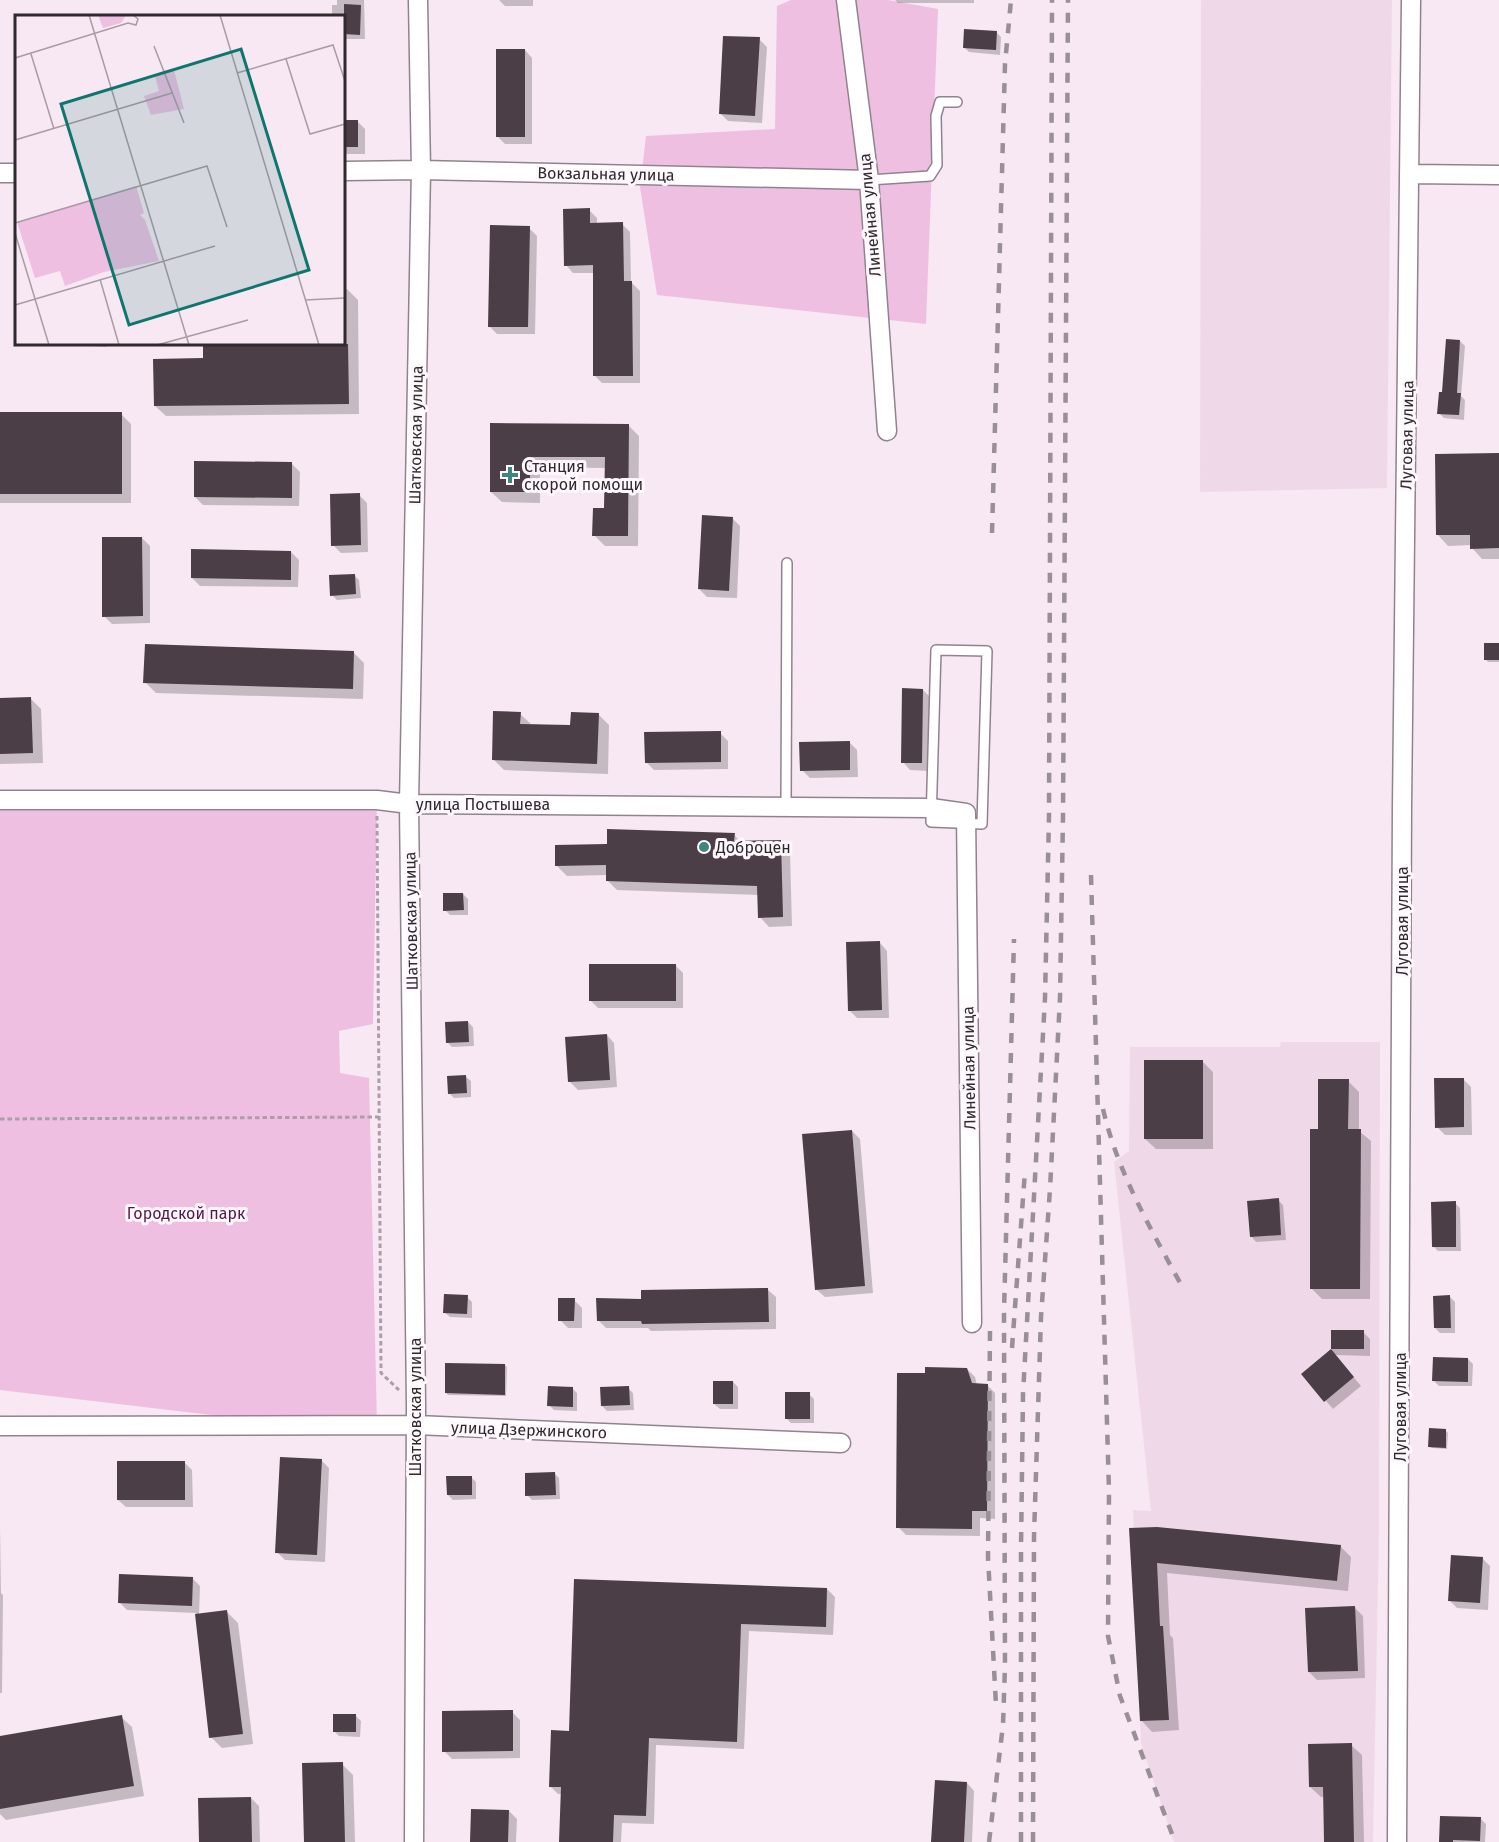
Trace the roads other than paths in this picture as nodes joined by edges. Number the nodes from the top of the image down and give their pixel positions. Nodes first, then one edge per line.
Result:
1 (418, 0) edge
2 (846, 0) edge
3 (1411, 0) edge
4 (957, 102) dead end
5 (421, 170) junction
6 (345, 171) edge
7 (1411, 174) junction
8 (1499, 175) edge
9 (869, 180) junction
10 (887, 431) dead end
11 (787, 563) dead end
12 (0, 800) edge
13 (409, 804) junction
14 (786, 806) junction
15 (931, 808) junction
16 (966, 818) junction
17 (972, 1323) dead end
18 (0, 1425) edge
19 (416, 1425) junction
20 (841, 1443) dead end
21 (414, 1842) edge
22 (1397, 1842) edge

1 - 5 street, Шатковская улица
2 - 9 street, Линейная улица
3 - 7 street, Луговая улица
4 - 9 lane
5 - 6 street, Вокзальная улица
5 - 9 street, Вокзальная улица
5 - 13 street, Шатковская улица
7 - 8 street
7 - 22 street, Луговая улица
9 - 10 street, Линейная улица
11 - 14 lane
12 - 13 street, улица Постышева
13 - 14 street, улица Постышева
13 - 19 street, Шатковская улица
14 - 15 street, улица Постышева
15 - 16 street, улица Постышева
15 - 16 lane
16 - 17 street, Линейная улица
18 - 19 street, улица Дзержинского
19 - 20 street, улица Дзержинского
19 - 21 street, Шатковская улица

